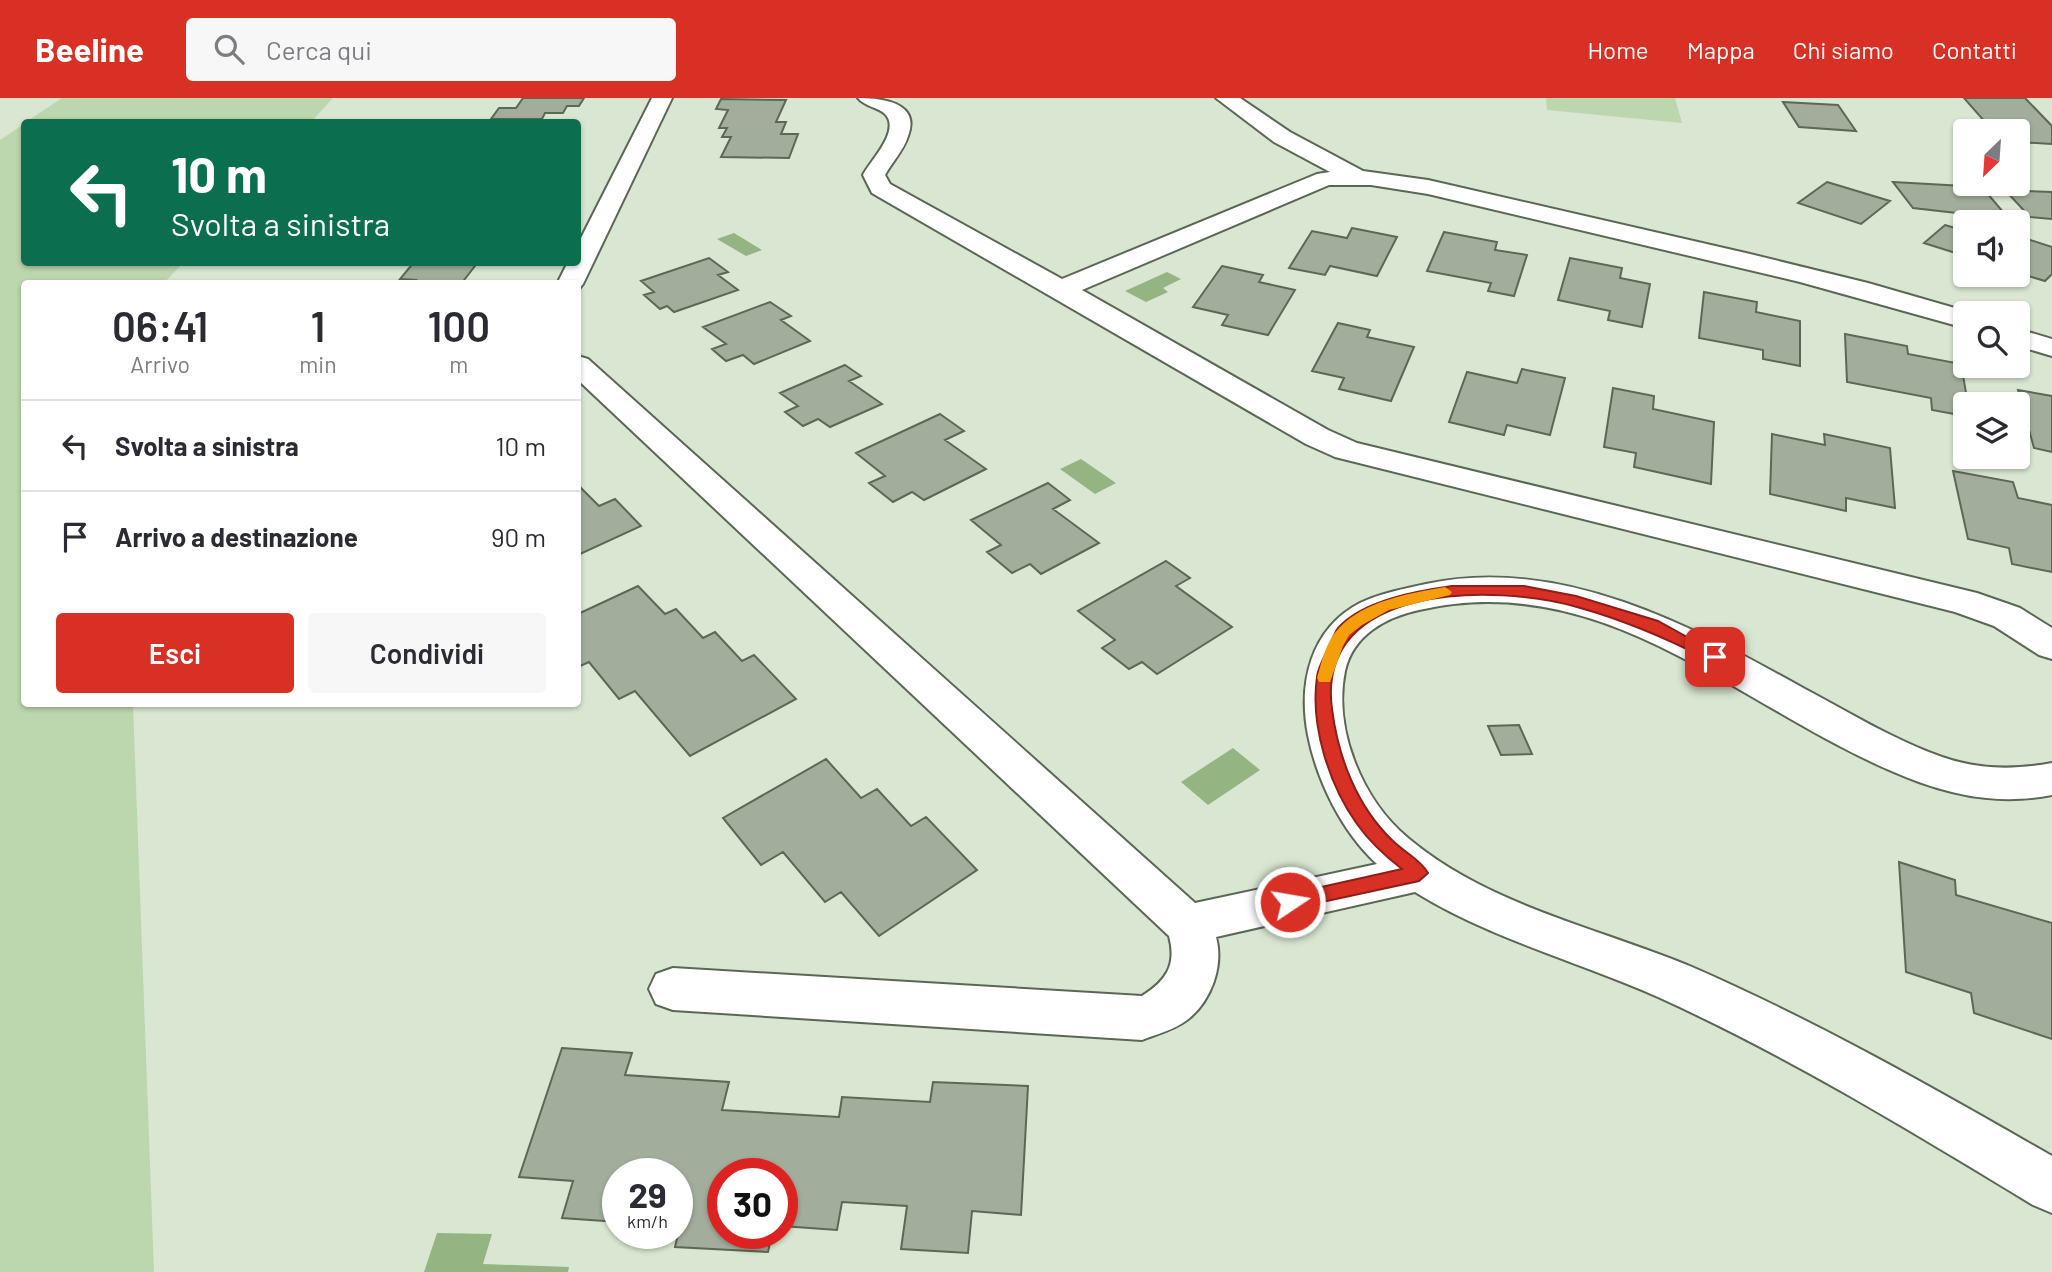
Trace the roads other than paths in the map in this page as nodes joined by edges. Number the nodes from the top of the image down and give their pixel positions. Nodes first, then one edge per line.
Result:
1 (662, 98) edge
2 (868, 98) edge
3 (1226, 98) edge
4 (1359, 178) junction
5 (581, 262) edge
6 (1061, 289) junction
7 (1953, 317) edge
8 (2030, 341) edge
9 (2052, 348) edge
10 (581, 368) edge
11 (2052, 646) edge
12 (2052, 779) edge
13 (1419, 873) junction
14 (1187, 924) junction
15 (674, 989) dead end
16 (2052, 1186) edge

1 - 5 street
2 - 6 street
3 - 4 street
4 - 6 street
4 - 7 street
6 - 11 street
8 - 9 street
10 - 14 street
12 - 13 street
13 - 14 street
13 - 16 street
14 - 15 street

